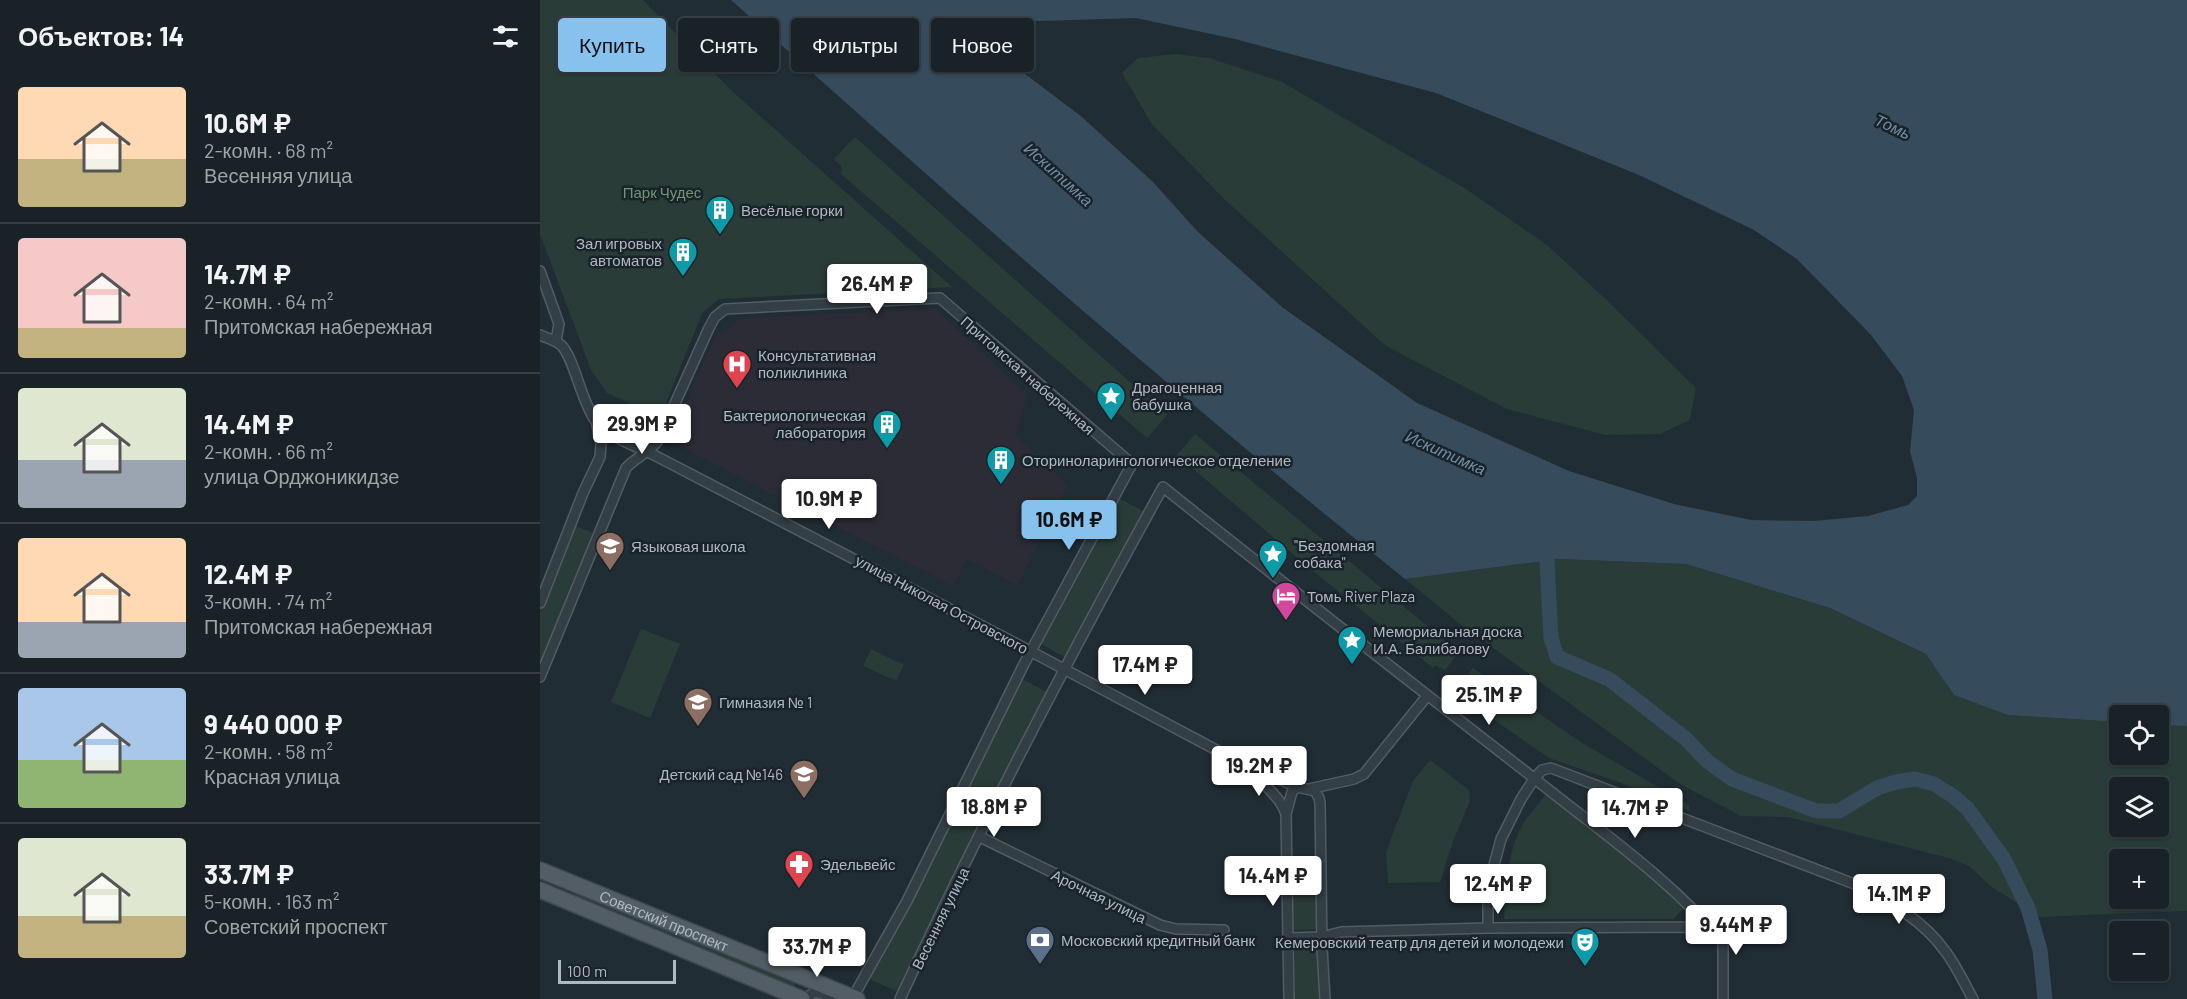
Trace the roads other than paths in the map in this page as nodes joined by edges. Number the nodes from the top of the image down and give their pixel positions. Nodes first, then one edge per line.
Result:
1 (540, 270) edge
2 (540, 335) edge
3 (556, 341) junction
4 (596, 421) junction
5 (622, 440) junction
6 (647, 452) junction
7 (600, 457) junction
8 (626, 468) junction
9 (540, 603) edge
10 (1030, 651) junction
11 (1065, 669) junction
12 (540, 677) edge
13 (1427, 696) junction
14 (1256, 771) junction
15 (1534, 779) junction
16 (1297, 788) junction
17 (1309, 789) junction
18 (1286, 814) junction
19 (980, 837) junction
20 (540, 870) edge
21 (579, 886) junction
22 (540, 890) edge
23 (571, 903) junction
24 (1710, 927) junction
25 (1488, 928) junction
26 (1224, 930) dead end
27 (1322, 937) junction
28 (1287, 938) junction
29 (802, 999) edge
30 (807, 999) edge
31 (837, 999) edge
32 (854, 999) edge
33 (900, 999) edge
34 (1289, 999) edge
35 (1325, 999) edge
36 (1723, 999) edge
37 (1973, 999) edge

1 - 3 street
2 - 3 street
3 - 4 street, улица Николая Островского
4 - 5 street, улица Николая Островского
4 - 7 street
5 - 6 street, улица Николая Островского
5 - 7 street
5 - 8 street
6 - 8 street, Притомская набережная
6 - 10 street, улица Николая Островского
6 - 10 street, Притомская набережная
7 - 9 street
8 - 12 street
10 - 11 street, улица Николая Островского
10 - 32 street
11 - 13 street, Весенняя улица
11 - 14 street, улица Николая Островского
11 - 19 street, Весенняя улица
13 - 15 street
13 - 17 street
14 - 16 street, улица Николая Островского
14 - 18 street
15 - 24 street
15 - 25 street
15 - 37 street
16 - 17 street
16 - 18 street
17 - 27 street
18 - 28 street
19 - 26 street, Арочная улица
19 - 33 street, Весенняя улица
20 - 21 main road, Советский проспект
21 - 23 main road
21 - 32 main road, Советский проспект
22 - 23 main road, Советский проспект
23 - 29 main road, Советский проспект
24 - 25 street
24 - 36 street
25 - 27 street
27 - 28 street
27 - 35 street
28 - 34 street
30 - 31 street

